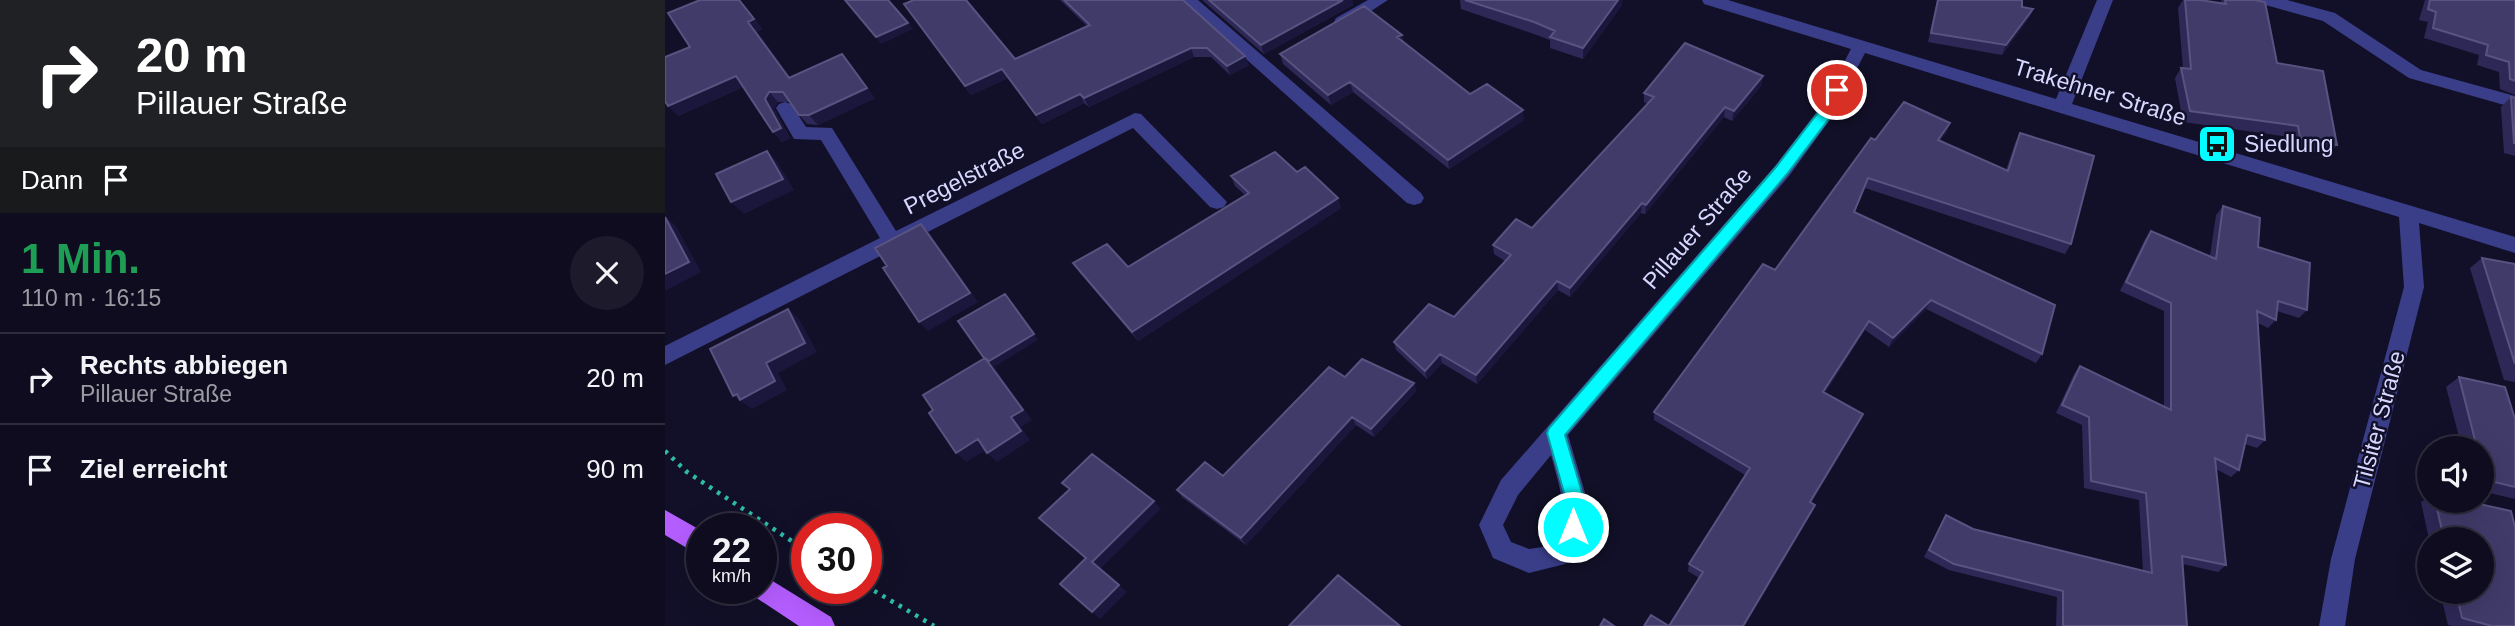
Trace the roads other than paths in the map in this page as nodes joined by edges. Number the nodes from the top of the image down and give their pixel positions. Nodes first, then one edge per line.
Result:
1 (1188, 0) edge
2 (1380, 0) edge
3 (1710, 0) edge
4 (2105, 0) edge
5 (2267, 0) edge
6 (1332, 27) edge
7 (1861, 45) junction
8 (2515, 102) edge
9 (2062, 106) junction
10 (785, 108) edge
11 (1414, 198) dead end
12 (1217, 202) dead end
13 (2408, 213) junction
14 (893, 241) junction
15 (2515, 245) edge
16 (665, 356) edge
17 (1556, 433) junction
18 (665, 521) edge
19 (686, 535) edge
20 (777, 596) edge
21 (822, 626) edge
22 (2332, 626) edge

1 - 11 street
2 - 6 street
3 - 7 street, Trakehner Straße
4 - 9 street
5 - 8 street
7 - 9 street, Trakehner Straße
7 - 17 street, Pillauer Straße
9 - 13 street, Trakehner Straße
10 - 14 street
12 - 14 street, Pregelstraße
13 - 15 street, Trakehner Straße
13 - 22 street, Tilsiter Straße
14 - 16 street, Pregelstraße
17 - 17 street, Pillauer Straße
18 - 19 main road
20 - 21 main road

